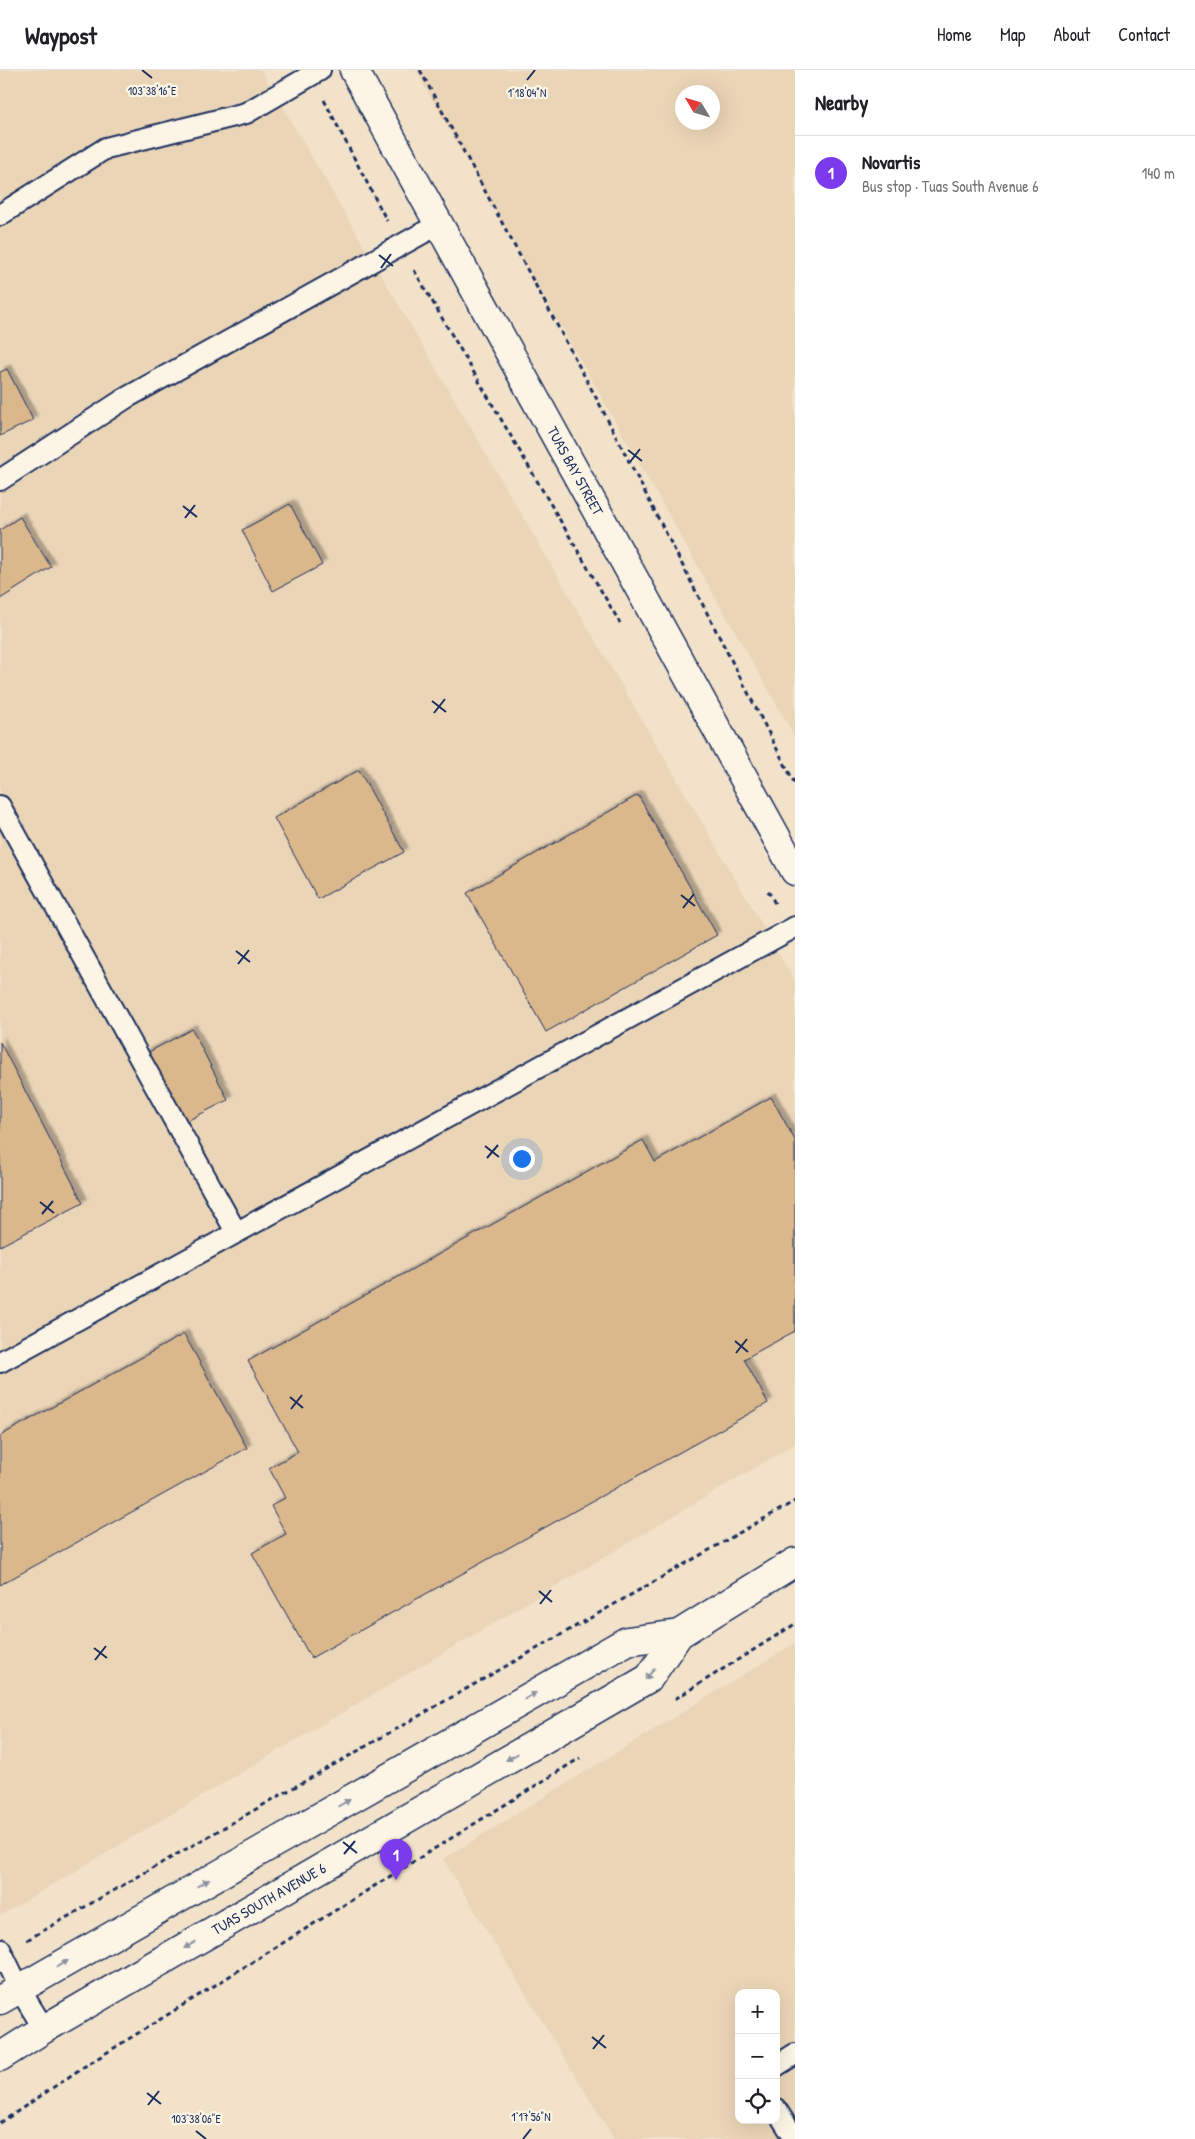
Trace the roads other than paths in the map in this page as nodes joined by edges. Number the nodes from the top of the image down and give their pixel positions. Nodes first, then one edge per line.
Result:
1 (354, 70) edge
2 (315, 73) edge
3 (0, 215) edge
4 (439, 224) junction
5 (0, 480) edge
6 (0, 806) edge
7 (795, 871) edge
8 (792, 929) edge
9 (236, 1232) junction
10 (0, 1362) edge
11 (795, 1562) edge
12 (679, 1634) junction
13 (1, 1952) edge
14 (10, 1994) edge
15 (44, 2029) junction
16 (795, 2054) edge
17 (0, 2057) edge
18 (780, 2063) edge
19 (780, 2115) edge
20 (795, 2139) edge

1 - 4 street, TUAS BAY STREET
2 - 3 lane
4 - 5 lane
4 - 7 street, TUAS BAY STREET
6 - 9 lane
8 - 9 lane
9 - 10 lane
11 - 12 street, TUAS SOUTH AVENUE 6
14 -> 12 street, TUAS SOUTH AVENUE 6
12 -> 15 street, TUAS SOUTH AVENUE 6
13 - 14 lane
14 - 15 lane
15 - 17 street, TUAS SOUTH AVENUE 6
16 - 18 lane
19 - 20 lane

